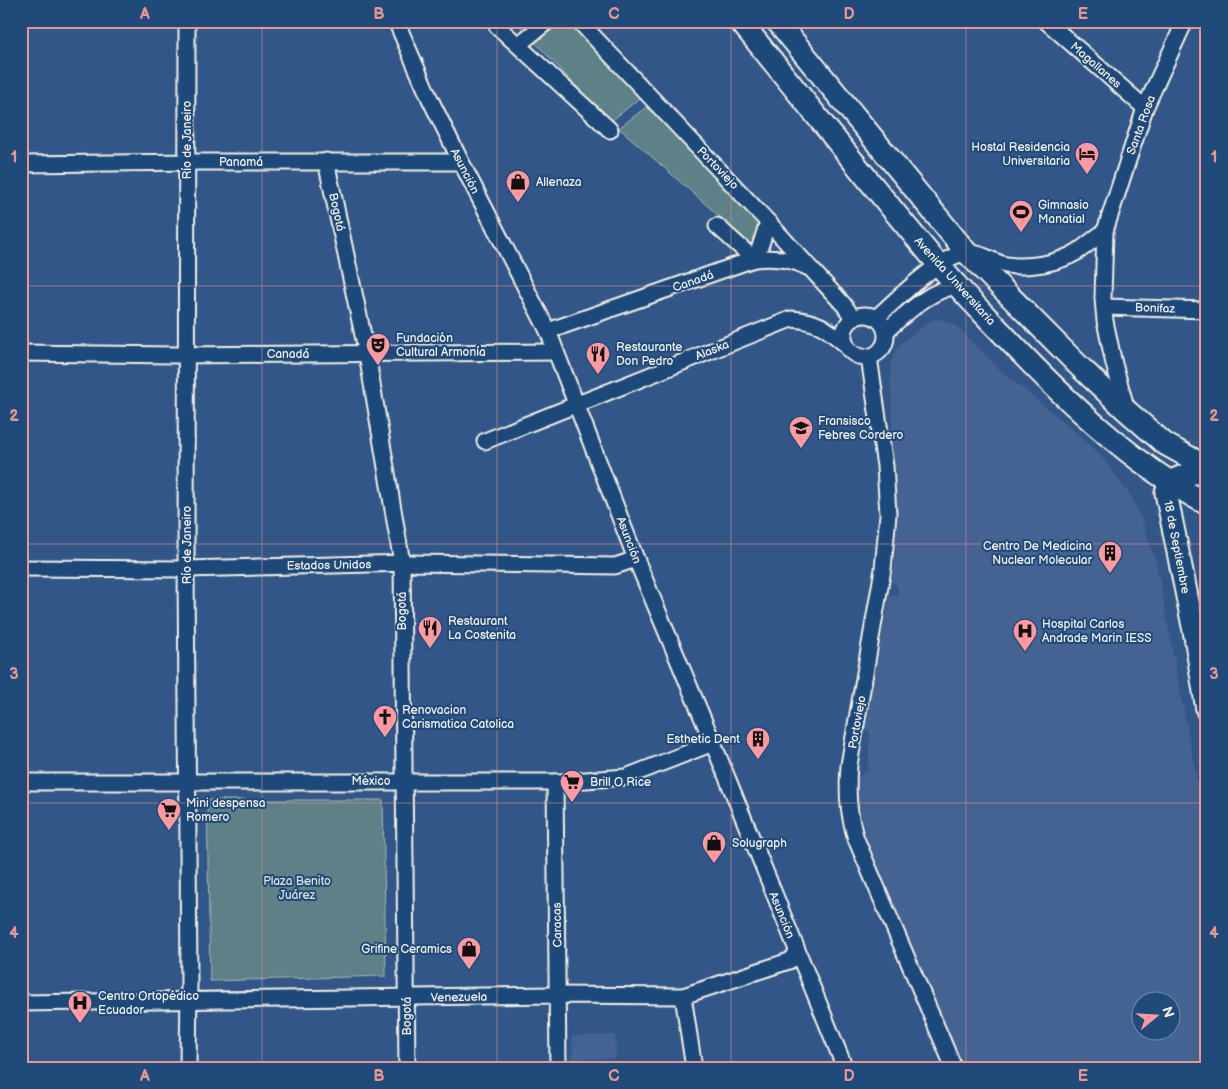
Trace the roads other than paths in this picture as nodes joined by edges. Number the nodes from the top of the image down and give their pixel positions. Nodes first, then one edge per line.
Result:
1 (187, 21) edge
2 (396, 21) edge
3 (548, 21) edge
4 (578, 21) edge
5 (740, 21) edge
6 (777, 21) edge
7 (1046, 21) edge
8 (1185, 21) edge
9 (497, 26) dead end
10 (518, 45) junction
11 (1145, 108) junction
12 (610, 130) dead end
13 (187, 162) junction
14 (326, 162) junction
15 (461, 162) junction
16 (21, 164) edge
17 (768, 222) junction
18 (717, 226) dead end
19 (1105, 231) junction
20 (967, 253) junction
21 (754, 259) junction
22 (938, 264) junction
23 (813, 270) junction
24 (957, 286) junction
25 (1104, 307) junction
26 (1207, 310) edge
27 (853, 318) junction
28 (876, 318) junction
29 (548, 331) junction
30 (886, 331) junction
31 (845, 344) junction
32 (556, 352) junction
33 (21, 353) edge
34 (187, 354) junction
35 (367, 354) junction
36 (869, 357) junction
37 (576, 405) junction
38 (1127, 411) junction
39 (485, 441) dead end
40 (1207, 467) edge
41 (1207, 473) edge
42 (1169, 482) junction
43 (1207, 504) edge
44 (636, 559) junction
45 (402, 563) junction
46 (21, 568) edge
47 (186, 569) junction
48 (1207, 710) edge
49 (713, 743) junction
50 (403, 781) junction
51 (21, 782) edge
52 (188, 782) junction
53 (555, 782) junction
54 (797, 952) junction
55 (557, 995) junction
56 (683, 996) junction
57 (407, 998) junction
58 (188, 999) junction
59 (21, 1003) edge
60 (188, 1068) edge
61 (407, 1068) edge
62 (558, 1068) edge
63 (694, 1068) edge
64 (845, 1068) edge
65 (954, 1068) edge

1 - 13 street, Río de Janeiro
2 - 15 street, Asunción
3 - 10 street
4 - 17 street, Portoviejo
5 - 22 main road, Avenida Universitaria
6 - 20 main road
7 - 11 street, Magallanes
8 - 11 street, Santa Rosa
9 - 10 street
10 - 12 street
11 - 19 street, Santa Rosa
13 - 14 street, Panamá
13 - 16 street, Panamá
13 - 34 street, Río de Janeiro
14 - 15 street, Panamá
14 - 35 street, Bogotá
15 - 29 street, Asunción
17 - 21 street
17 - 23 street, Portoviejo
18 - 21 street
19 - 20 street
19 - 25 street, Santa Rosa
20 - 22 street
20 - 38 main road
21 - 23 street, Canadá
21 - 29 street, Canadá
22 - 24 main road, Avenida Universitaria
22 - 28 street
23 - 27 street, Portoviejo
24 - 30 street
24 - 42 main road, Avenida Universitaria
25 - 26 street, Bonifaz
25 - 38 street, Santa Rosa
27 - 28 street
27 - 31 street
28 - 30 street
29 - 32 street, Asunción
30 - 36 street
31 - 36 street
31 - 37 street, Alaska
32 - 35 street, Canadá
32 - 37 street, Asunción
33 - 34 street, Canadá
34 - 35 street, Canadá
34 - 47 street, Río de Janeiro
35 - 45 street, Bogotá
36 - 65 street, Portoviejo
37 - 39 street, Alaska
37 - 44 street, Asunción
38 - 40 main road
41 - 42 main road, 18 de Septiembre
42 - 43 main road, Avenida Universitaria
42 - 48 main road, 18 de Septiembre
44 - 45 street, Estados Unidos
44 - 49 street, Asunción
45 - 47 street, Estados Unidos
45 - 50 street, Bogotá
46 - 47 street, Estados Unidos
47 - 52 street, Río de Janeiro
49 - 53 street, México
49 - 54 street, Asunción
50 - 52 street, México
50 - 53 street, México
50 - 57 street, Bogotá
51 - 52 street, México
52 - 58 street, Río de Janeiro
53 - 55 street, Caracas
54 - 56 street, Venezuela
54 - 64 street, Asunción
55 - 56 street, Venezuela
55 - 57 street, Venezuela
55 - 62 street, Caracas
56 - 63 street
57 - 58 street, Venezuela
57 - 61 street, Bogotá
58 - 59 street, Venezuela
58 - 60 street, Río de Janeiro

